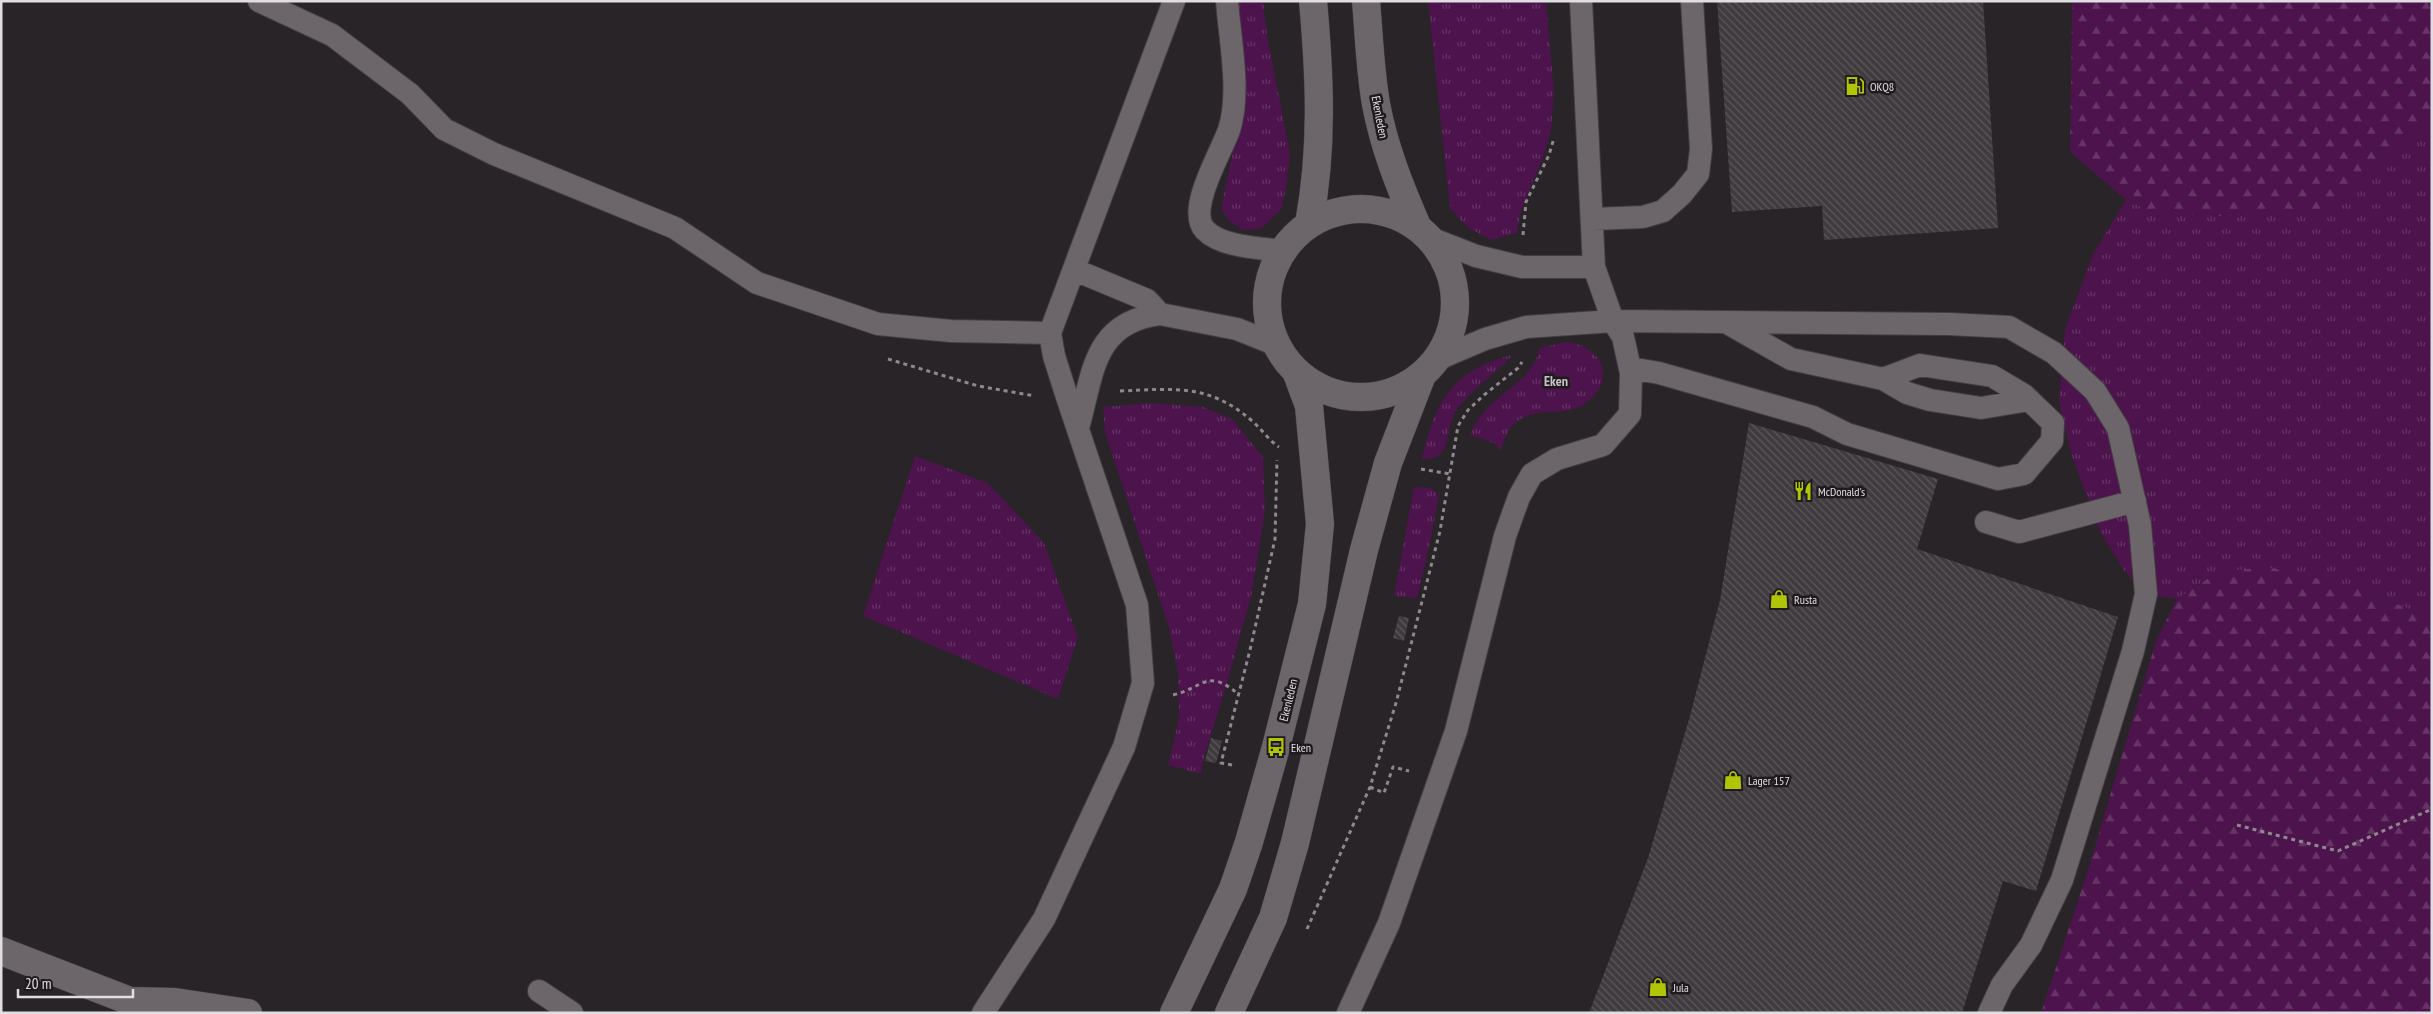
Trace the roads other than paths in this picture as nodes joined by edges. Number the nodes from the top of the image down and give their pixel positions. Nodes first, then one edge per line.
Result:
1 (259, 1) edge
2 (1174, 1) edge
3 (1227, 1) edge
4 (1312, 1) edge
5 (1366, 1) edge
6 (1580, 1) edge
7 (1692, 1) edge
8 (1593, 219) junction
9 (1309, 224) junction
10 (1424, 232) junction
11 (1282, 251) junction
12 (1594, 266) junction
13 (1074, 270) junction
14 (1160, 314) junction
15 (1613, 321) junction
16 (1728, 323) junction
17 (1050, 333) junction
18 (1277, 345) junction
19 (1429, 367) junction
20 (1630, 368) junction
21 (1296, 372) junction
22 (1883, 380) junction
23 (2029, 400) junction
24 (1078, 428) junction
25 (2135, 501) junction
26 (1986, 522) dead end
27 (1, 951) edge
28 (539, 991) dead end
29 (137, 1007) edge
30 (248, 1013) edge
31 (572, 1013) edge
32 (983, 1013) edge
33 (1174, 1013) edge
34 (1229, 1013) edge
35 (1348, 1013) edge
36 (1989, 1013) edge

1 - 17 lane
2 - 13 lane
3 - 11 lane
4 - 9 street
5 - 10 street, Ekenleden
6 - 8 lane
7 - 8 lane
8 - 12 lane
9 - 10 street
9 - 11 street
10 - 12 lane
10 - 19 street, Ekenleden
11 - 18 street
12 - 15 lane
13 - 14 lane
13 - 17 lane
14 - 18 lane
14 - 24 lane
15 - 16 lane
15 - 19 lane
15 - 20 lane
16 - 22 lane
16 - 25 lane
17 - 24 lane
18 - 21 street
19 - 21 street
19 - 34 street
20 - 23 lane
20 - 35 lane
21 - 33 street, Ekenleden
22 - 23 lane
22 - 23 lane
24 - 32 lane
25 - 26 lane
25 - 36 lane
27 - 29 street
28 - 31 lane
29 - 30 street

